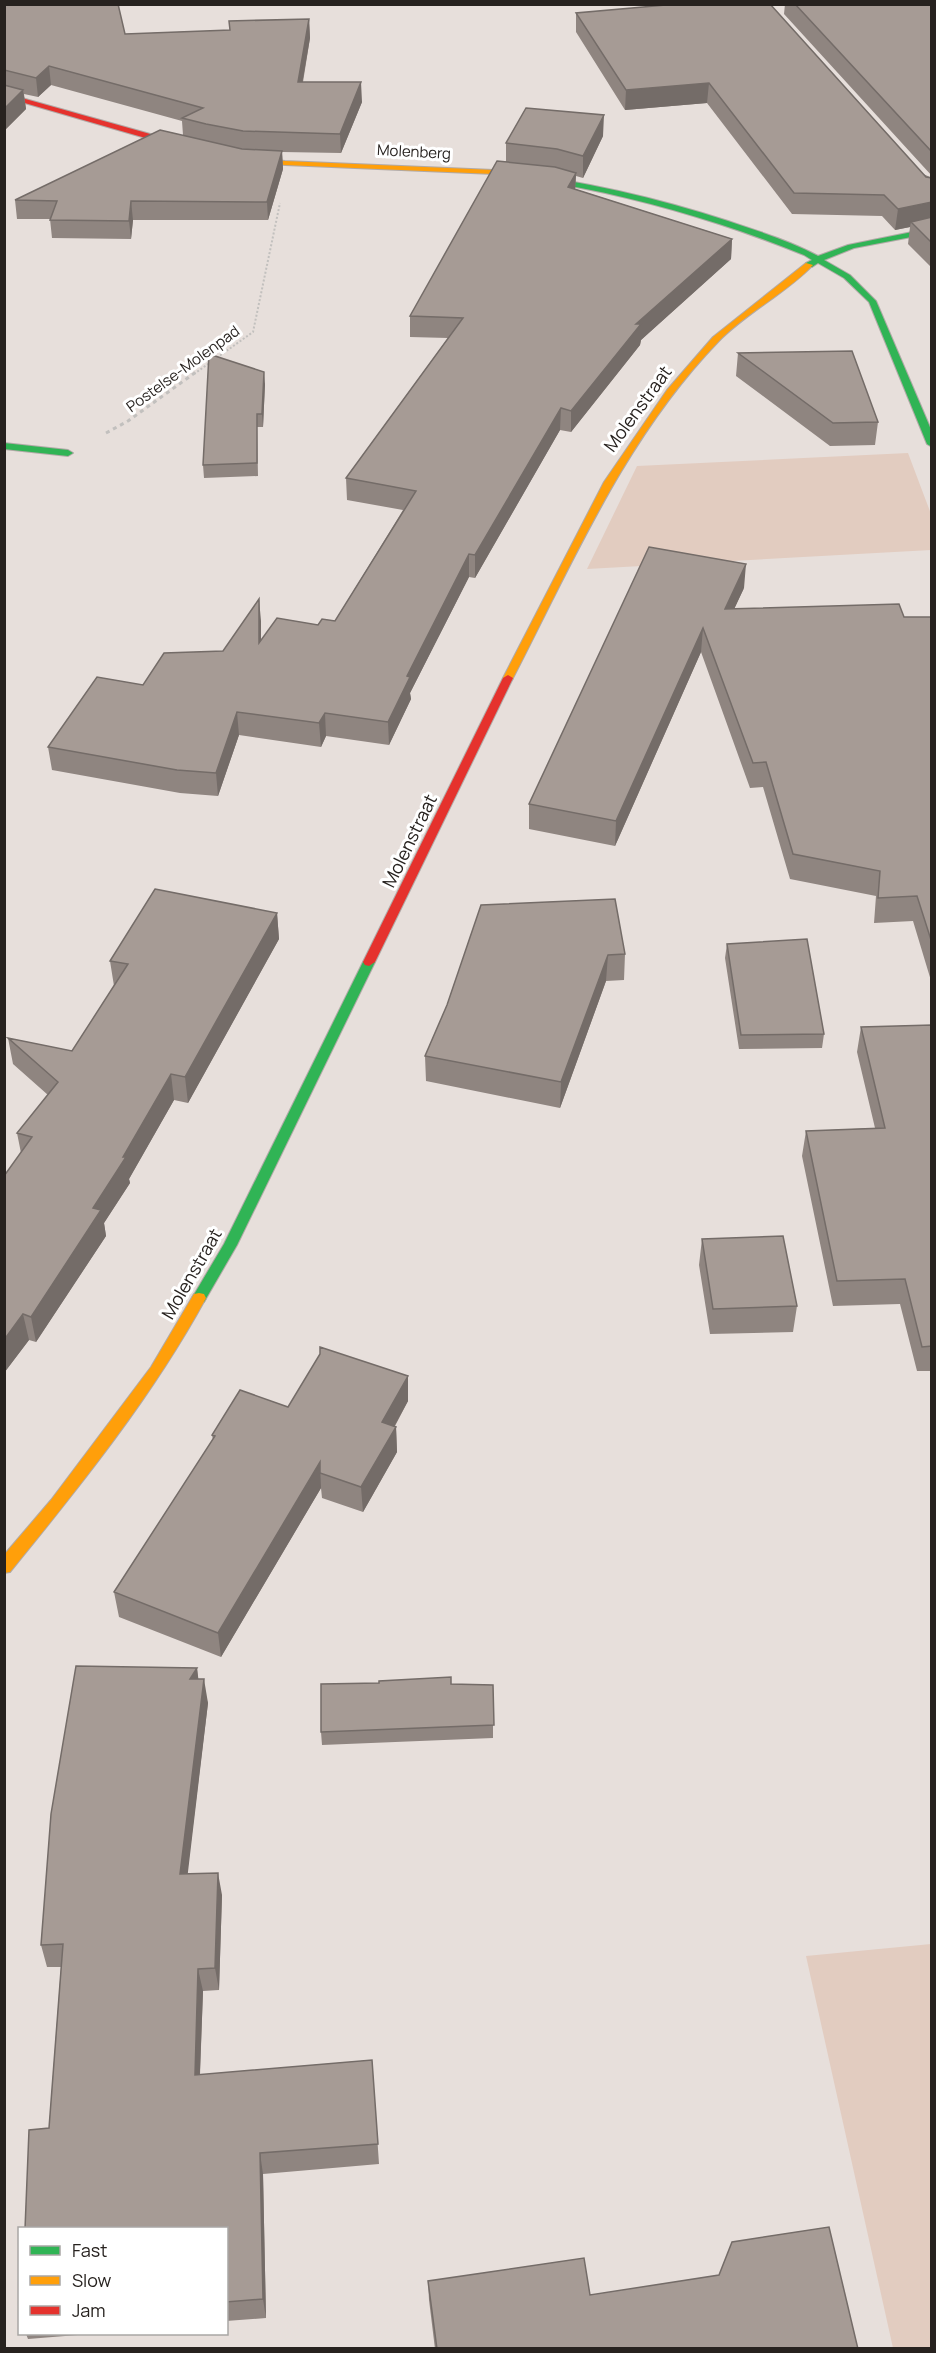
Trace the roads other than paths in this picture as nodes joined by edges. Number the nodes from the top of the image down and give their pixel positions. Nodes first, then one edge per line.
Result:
1 (4, 95) edge
2 (204, 151) edge
3 (224, 155) edge
4 (932, 230) edge
5 (818, 259) junction
6 (932, 444) edge
7 (4, 446) edge
8 (68, 453) road end
9 (4, 1567) edge

1 - 2 street
3 - 5 street, Molenberg
4 - 5 street, Molenstraat
5 - 6 street, Molenberg
5 - 9 street, Molenstraat
7 - 8 street

